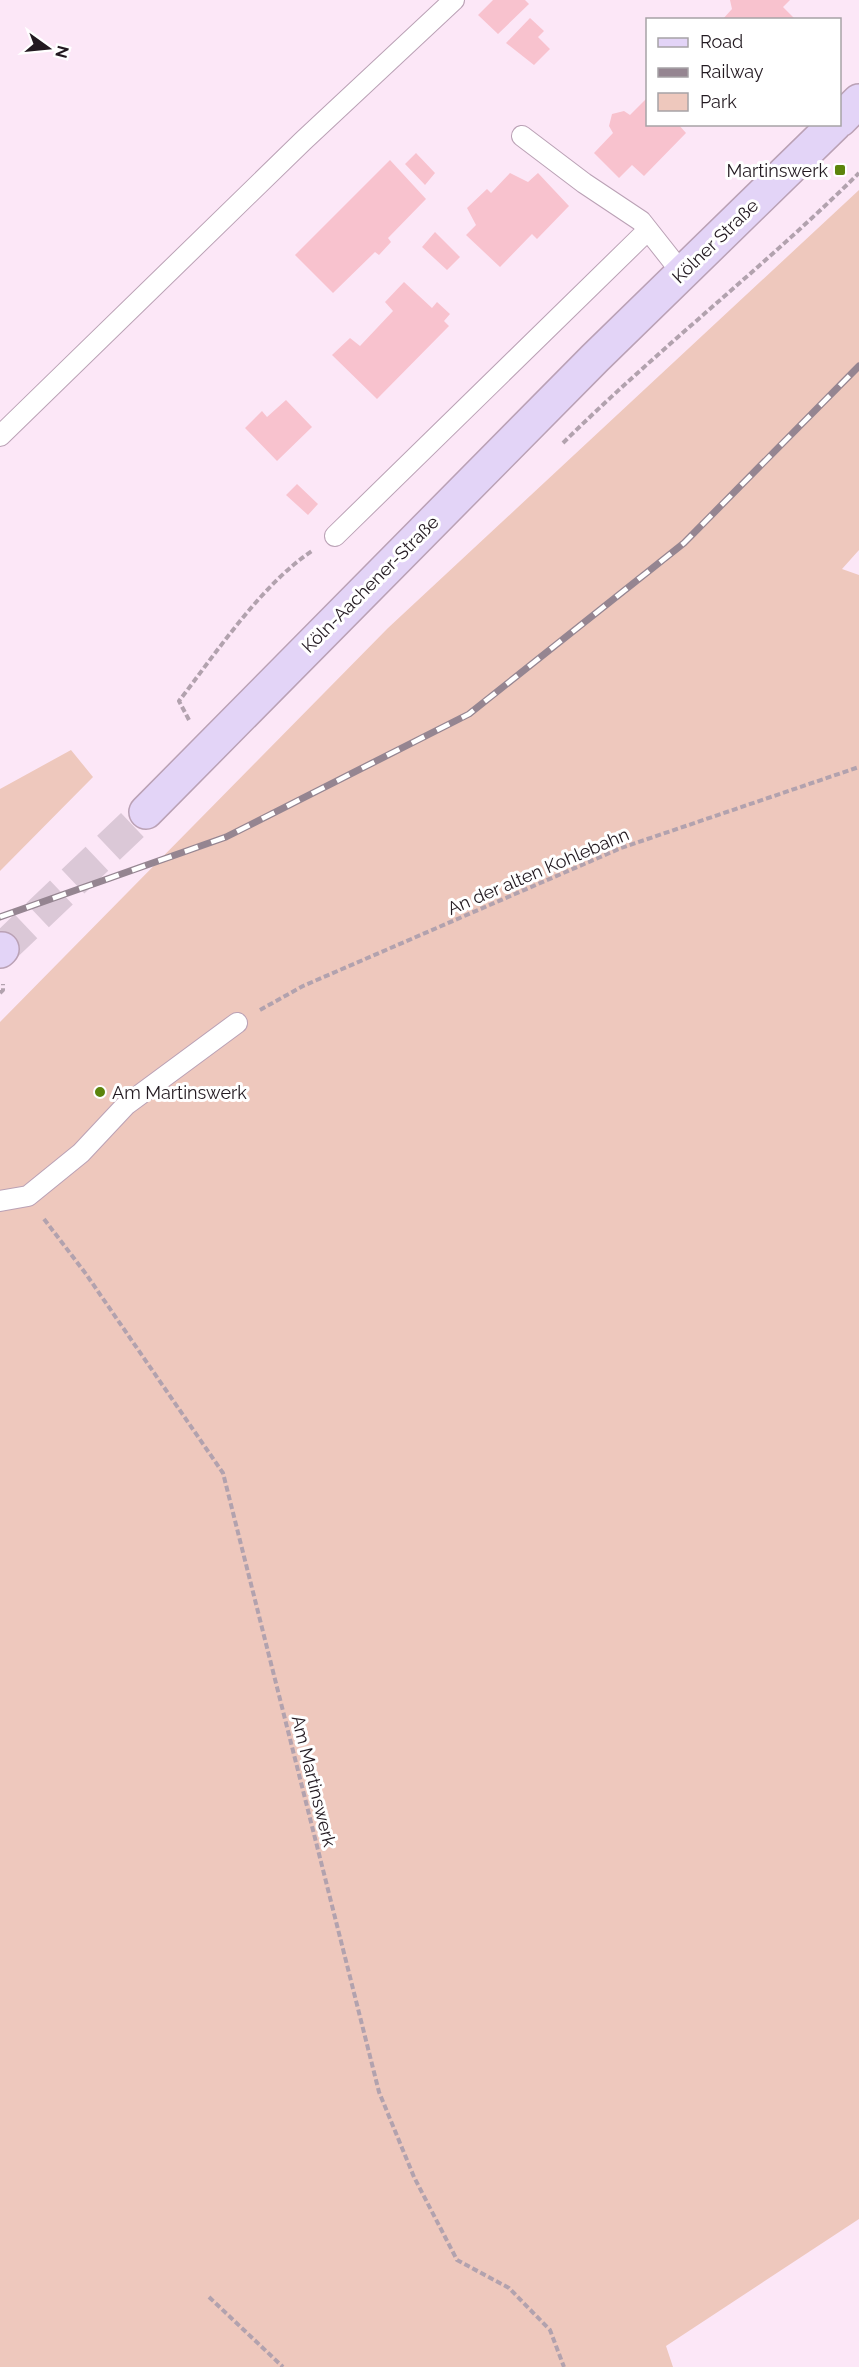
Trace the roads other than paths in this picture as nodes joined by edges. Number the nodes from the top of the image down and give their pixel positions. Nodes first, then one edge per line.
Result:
1 (454, 0) edge
2 (859, 101) edge
3 (841, 119) edge
4 (832, 126) edge
5 (522, 136) dead end
6 (648, 230) junction
7 (682, 273) junction
8 (596, 358) joint
9 (0, 436) edge
10 (335, 536) road end
11 (147, 812) tunnel mouth
12 (237, 1023) road end
13 (0, 1201) edge

1 - 9 lane
2 - 3 main road
4 - 7 main road, Kölner Straße
5 - 6 lane
6 - 7 lane
6 - 10 lane
7 - 8 main road, Kölner Straße
8 - 11 main road, Köln-Aachener-Straße
12 - 13 lane

